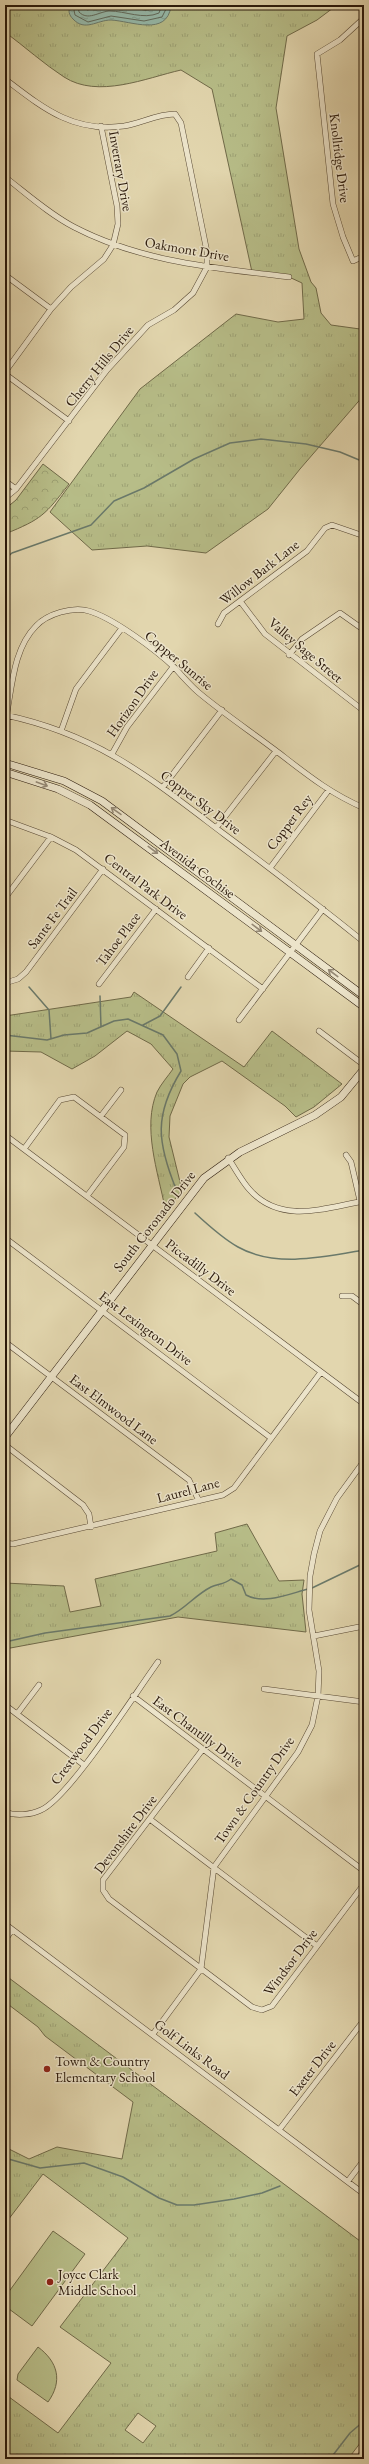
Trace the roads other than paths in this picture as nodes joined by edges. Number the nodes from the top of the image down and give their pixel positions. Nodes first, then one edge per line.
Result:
1 (364, 18) edge
2 (5, 79) edge
3 (100, 126) junction
4 (5, 177) edge
5 (113, 245) junction
6 (364, 256) edge
7 (207, 267) junction
8 (5, 275) edge
9 (289, 277) dead end
10 (51, 309) junction
11 (5, 373) edge
12 (69, 421) junction
13 (5, 480) edge
14 (16, 488) junction
15 (5, 498) edge
16 (364, 536) edge
17 (240, 601) junction
18 (218, 624) dead end
19 (122, 628) junction
20 (364, 630) edge
21 (289, 655) junction
22 (173, 667) junction
23 (222, 710) junction
24 (364, 711) edge
25 (6, 715) edge
26 (5, 722) edge
27 (61, 731) junction
28 (276, 750) junction
29 (112, 754) junction
30 (5, 763) edge
31 (5, 772) edge
32 (163, 787) junction
33 (328, 791) junction
34 (364, 808) edge
35 (5, 820) edge
36 (216, 828) junction
37 (51, 837) junction
38 (270, 868) junction
39 (103, 869) junction
40 (5, 898) edge
41 (156, 909) junction
42 (323, 909) junction
43 (364, 942) edge
44 (296, 945) junction
45 (209, 948) junction
46 (290, 953) junction
47 (188, 977) dead end
48 (5, 983) edge
49 (100, 984) dead end
50 (262, 989) junction
51 (364, 996) edge
52 (364, 1007) edge
53 (239, 1020) dead end
54 (319, 1031) dead end
55 (364, 1065) edge
56 (364, 1069) edge
57 (121, 1090) dead end
58 (101, 1116) junction
59 (5, 1135) edge
60 (24, 1149) junction
61 (346, 1155) dead end
62 (228, 1158) junction
63 (86, 1196) junction
64 (362, 1201) edge
65 (5, 1238) edge
66 (151, 1245) junction
67 (342, 1296) dead end
68 (364, 1305) edge
69 (101, 1310) junction
70 (5, 1342) edge
71 (321, 1372) junction
72 (51, 1376) junction
73 (364, 1404) edge
74 (5, 1437) edge
75 (271, 1438) junction
76 (5, 1445) edge
77 (364, 1461) edge
78 (199, 1501) junction
79 (91, 1527) junction
80 (5, 1543) edge
81 (364, 1626) edge
82 (314, 1636) junction
83 (158, 1662) dead end
84 (39, 1685) dead end
85 (264, 1689) dead end
86 (133, 1696) junction
87 (318, 1696) junction
88 (364, 1702) edge
89 (5, 1705) edge
90 (17, 1714) junction
91 (203, 1749) junction
92 (84, 1765) junction
93 (266, 1797) junction
94 (5, 1812) edge
95 (151, 1820) junction
96 (214, 1867) junction
97 (364, 1871) edge
98 (364, 1884) edge
99 (5, 1924) edge
100 (12, 1930) junction
101 (5, 1940) edge
102 (317, 1946) junction
103 (201, 1969) junction
104 (364, 2020) edge
105 (152, 2034) junction
106 (280, 2130) junction
107 (364, 2160) edge
108 (348, 2181) junction
109 (364, 2194) edge
110 (364, 2452) edge
111 (359, 2459) edge

1 - 6 street, Knollridge Drive
2 - 3 street
3 - 5 street, Inverrary Drive
3 - 7 street
4 - 5 street, Oakmont Drive
5 - 7 street, Oakmont Drive
5 - 10 street, Inverrary Drive
7 - 9 street, Oakmont Drive
7 - 12 street, Cherry Hills Drive
8 - 10 street
10 - 11 street, Inverrary Drive
11 - 12 street
12 - 14 street, Cherry Hills Drive
13 - 14 street
14 - 15 street, Cherry Hills Drive
16 - 17 street, Willow Bark Lane
17 - 18 street, Willow Bark Lane
17 - 21 street, Valley Sage Street
19 - 22 street, Copper Sunrise
19 - 25 street, Copper Sunrise
19 - 27 street
20 - 21 street
21 - 24 street, Valley Sage Street
22 - 23 street, Copper Sunrise
22 - 29 street, Horizon Drive
23 - 28 street, Copper Sunrise
23 - 32 street
25 - 26 street, Copper Sunrise
25 - 27 street, Copper Sky Drive
27 - 29 street, Copper Sky Drive
28 - 33 street, Copper Sunrise
28 - 36 street
29 - 32 street, Copper Sky Drive
44 -> 30 street, Avenida Cochise
31 -> 46 street, Avenida Cochise
32 - 36 street, Copper Sky Drive
33 - 34 street, Copper Sunrise
33 - 38 street, Copper Rey
35 - 37 street, Central Park Drive
36 - 38 street, Copper Sky Drive
37 - 39 street, Central Park Drive
37 - 40 street
38 - 42 street, Copper Sky Drive
39 - 41 street, Central Park Drive
39 - 48 street, Sante Fe Trail
41 - 45 street, Central Park Drive
41 - 49 street, Tahoe Place
42 - 43 street, Copper Sky Drive
42 - 44 street
44 - 46 street
51 -> 44 street, Avenida Cochise
45 - 47 street
45 - 50 street, Central Park Drive
46 - 50 street
46 - 52 street, Avenida Cochise
50 - 53 street
54 - 55 street
56 - 62 street, South Coronado Drive
57 - 58 street
58 - 60 street
58 - 63 street
59 - 60 street, Piccadilly Drive
60 - 63 street, Piccadilly Drive
61 - 64 street
62 - 64 street
62 - 66 street, South Coronado Drive
63 - 66 street, Piccadilly Drive
65 - 69 street, East Lexington Drive
66 - 69 street, South Coronado Drive
66 - 71 street, Piccadilly Drive
67 - 68 street
69 - 72 street, South Coronado Drive
69 - 75 street, East Lexington Drive
70 - 72 street, East Elmwood Lane
71 - 73 street, Piccadilly Drive
71 - 75 street, Laurel Lane
72 - 74 street, South Coronado Drive
72 - 78 street, East Elmwood Lane
75 - 78 street, Laurel Lane
76 - 79 street
77 - 82 street, Town & Country Drive
78 - 79 street, Laurel Lane
79 - 80 street, Laurel Lane
81 - 82 street
82 - 87 street, Town & Country Drive
83 - 86 street, Crestwood Drive
84 - 90 street
85 - 87 street
86 - 91 street, East Chantilly Drive
86 - 92 street, Crestwood Drive
87 - 88 street
87 - 93 street, Town & Country Drive
89 - 90 street
90 - 92 street
91 - 93 street, East Chantilly Drive
91 - 95 street, Devonshire Drive
92 - 94 street, Crestwood Drive
93 - 96 street, Town & Country Drive
93 - 97 street, East Chantilly Drive
95 - 96 street
95 - 103 street, Devonshire Drive
96 - 102 street
96 - 103 street, Town & Country Drive
98 - 102 street, Windsor Drive
99 - 100 street, Golf Links Road
100 - 101 street
100 - 105 street, Golf Links Road
102 - 103 street, Windsor Drive
103 - 105 street, Town & Country Drive
104 - 106 street, Exeter Drive
105 - 106 street, Golf Links Road
106 - 108 street, Golf Links Road
107 - 108 street
108 - 109 street, Golf Links Road
110 - 111 street

